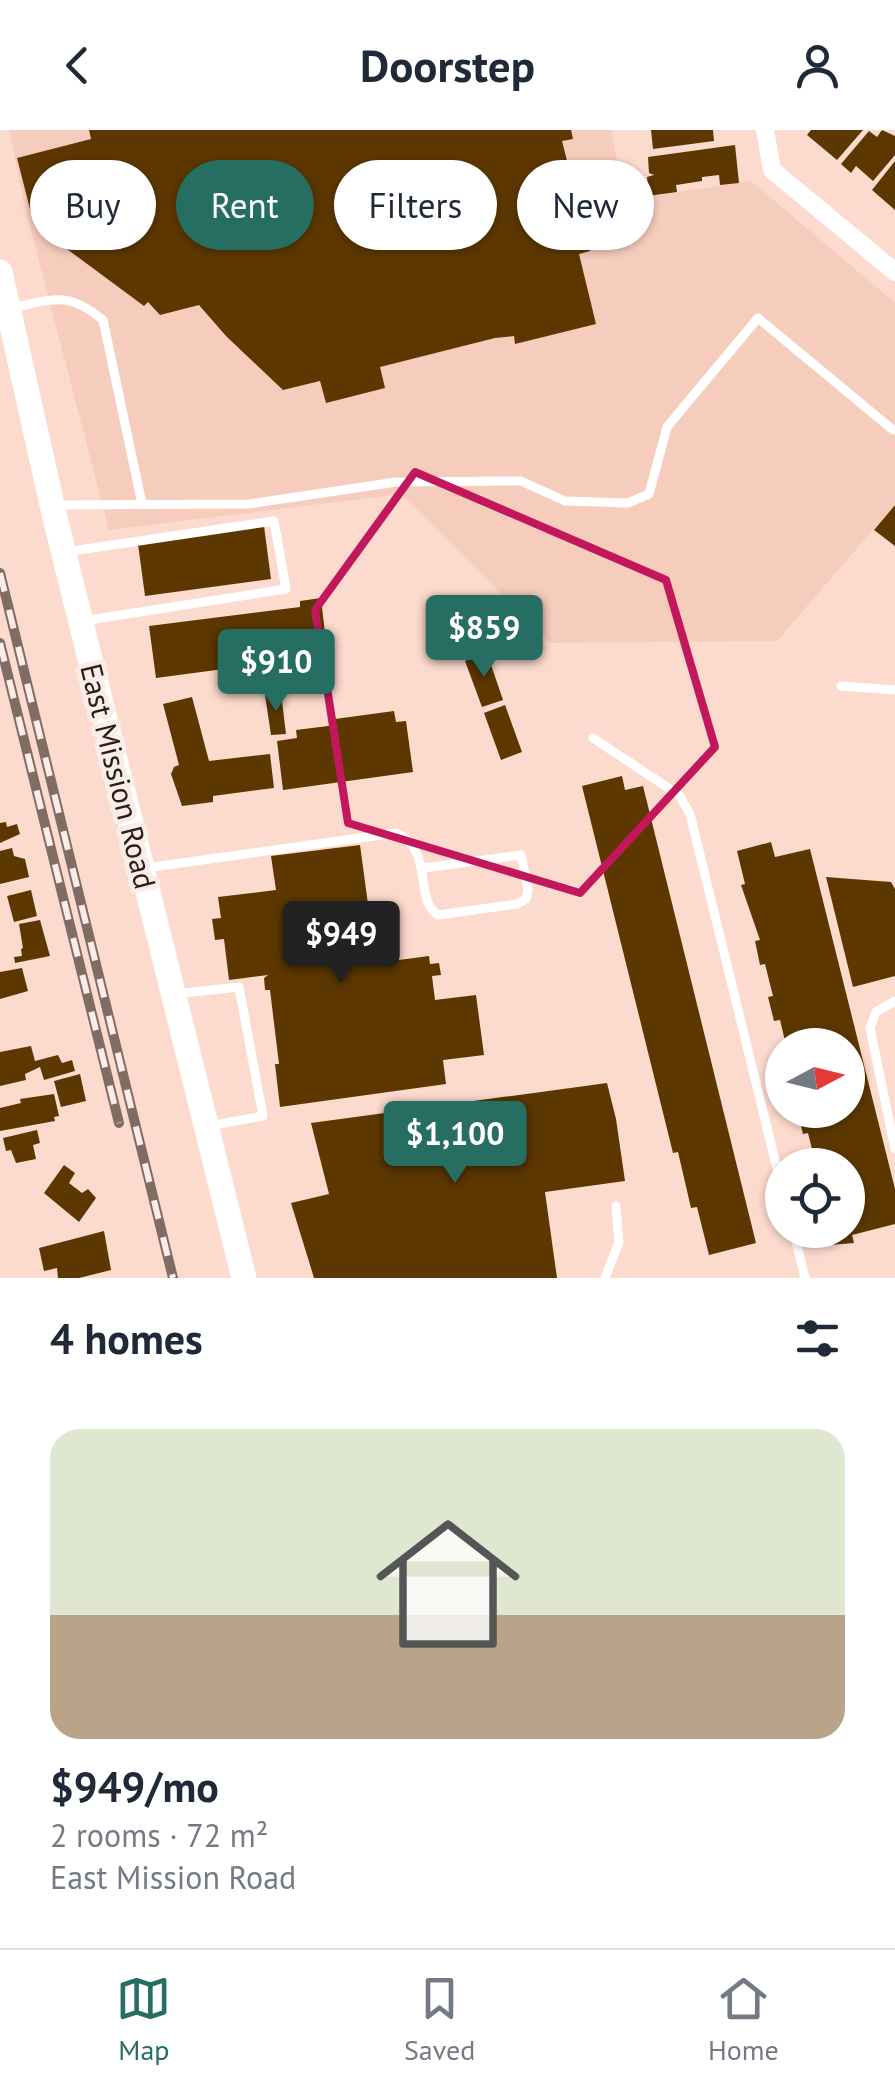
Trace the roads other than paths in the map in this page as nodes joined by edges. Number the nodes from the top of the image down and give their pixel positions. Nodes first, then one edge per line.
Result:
1 (765, 130) edge
2 (0, 272) edge
3 (895, 272) edge
4 (8, 309) junction
5 (893, 430) edge
6 (142, 504) junction
7 (52, 505) junction
8 (63, 552) junction
9 (80, 621) junction
10 (841, 686) dead end
11 (895, 690) edge
12 (594, 738) dead end
13 (424, 868) junction
14 (142, 869) junction
15 (173, 995) junction
16 (895, 1001) edge
17 (206, 1127) junction
18 (772, 1148) edge
19 (895, 1149) edge
20 (616, 1206) dead end
21 (797, 1248) edge
22 (244, 1278) edge
23 (605, 1278) edge
24 (804, 1278) edge

1 - 3 street
2 - 4 main road, East Mission Road
4 - 6 lane
4 - 7 main road, East Mission Road
5 - 6 lane
6 - 7 lane
7 - 8 main road, East Mission Road
8 - 9 main road, East Mission Road
8 - 9 lane
9 - 14 main road, East Mission Road
10 - 11 lane
12 - 18 lane
13 - 13 lane
13 - 14 lane
14 - 15 main road, East Mission Road
15 - 17 main road, East Mission Road
15 - 17 lane
16 - 19 lane
17 - 22 main road, East Mission Road
20 - 23 lane
21 - 24 lane

